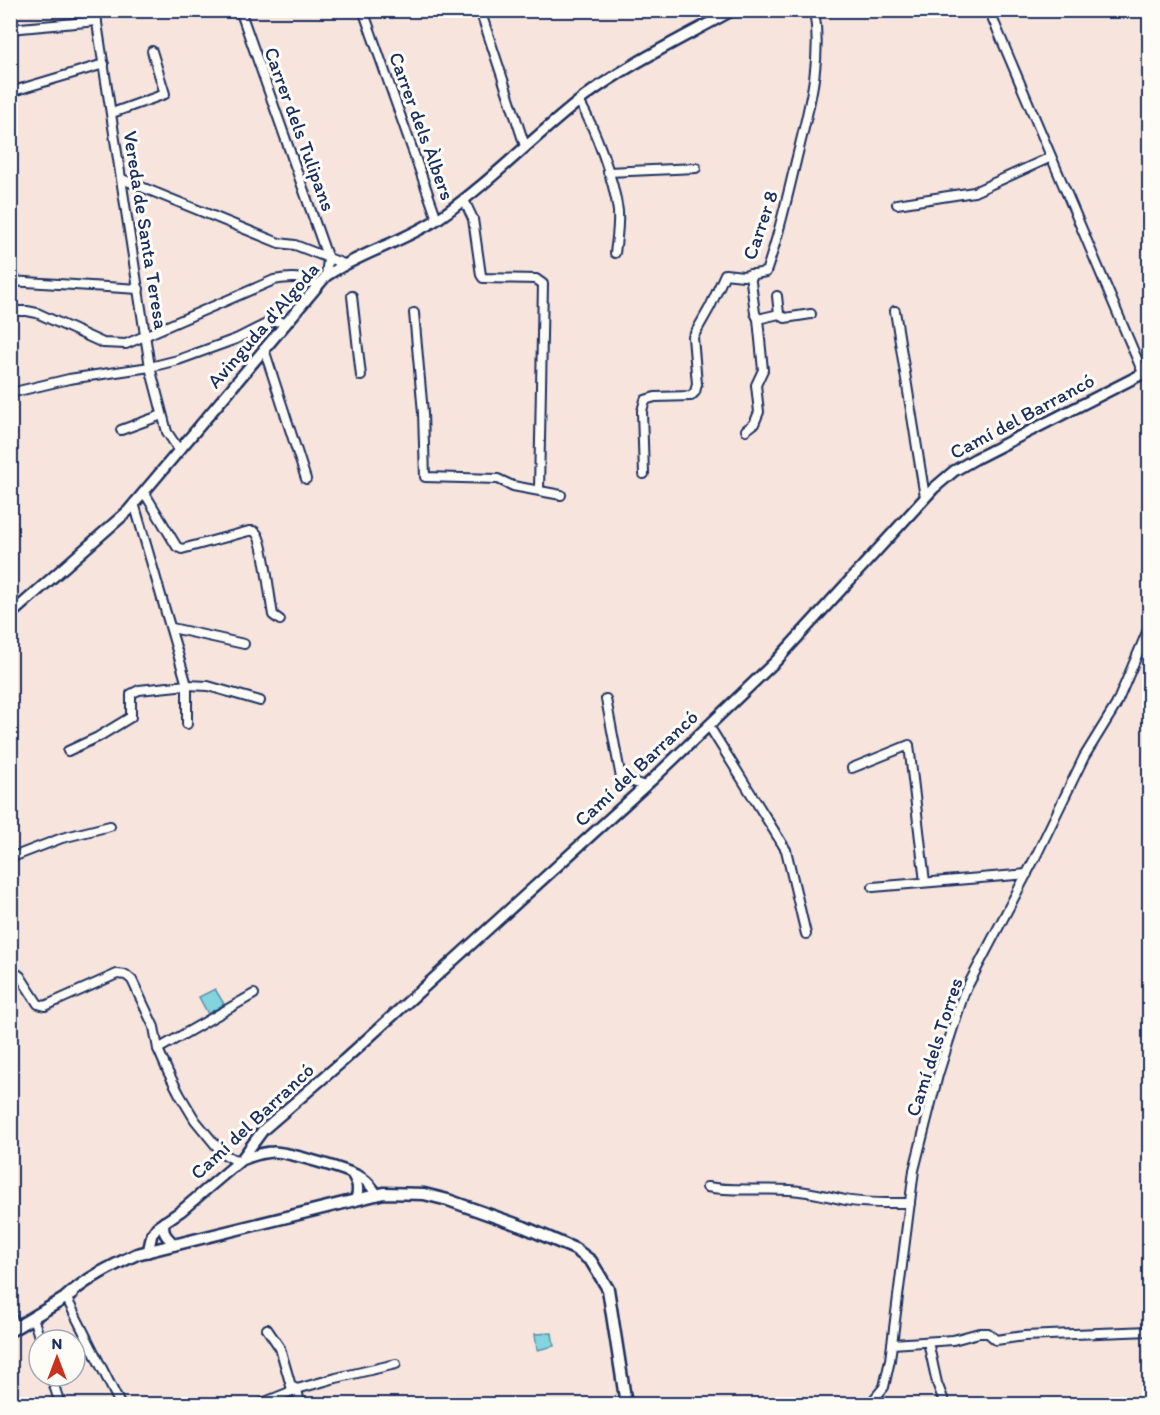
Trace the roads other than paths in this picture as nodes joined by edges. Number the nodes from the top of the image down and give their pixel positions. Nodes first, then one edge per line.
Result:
1 (95, 10) edge
2 (240, 10) edge
3 (363, 10) edge
4 (480, 10) edge
5 (733, 10) edge
6 (814, 10) edge
7 (989, 10) edge
8 (97, 21) junction
9 (10, 29) edge
10 (152, 51) dead end
11 (104, 64) junction
12 (10, 92) edge
13 (579, 101) junction
14 (112, 113) junction
15 (525, 146) junction
16 (1051, 157) junction
17 (696, 168) dead end
18 (608, 172) junction
19 (122, 179) junction
20 (464, 200) junction
21 (897, 204) dead end
22 (437, 219) junction
23 (615, 253) dead end
24 (328, 259) junction
25 (344, 264) junction
26 (750, 274) junction
27 (326, 276) junction
28 (10, 281) edge
29 (318, 286) junction
30 (139, 289) junction
31 (352, 296) dead end
32 (777, 296) dead end
33 (10, 311) edge
34 (895, 311) dead end
35 (414, 313) dead end
36 (779, 314) junction
37 (811, 314) dead end
38 (758, 319) junction
39 (286, 324) junction
40 (146, 336) junction
41 (264, 349) junction
42 (150, 367) junction
43 (1146, 371) edge
44 (361, 376) dead end
45 (10, 393) edge
46 (162, 415) junction
47 (121, 430) dead end
48 (746, 430) dead end
49 (179, 450) junction
50 (644, 474) dead end
51 (306, 479) dead end
52 (539, 490) junction
53 (144, 492) junction
54 (561, 495) dead end
55 (925, 497) junction
56 (134, 503) junction
57 (10, 615) edge
58 (280, 620) dead end
59 (1149, 625) edge
60 (172, 628) junction
61 (244, 644) dead end
62 (187, 685) junction
63 (606, 699) dead end
64 (260, 701) dead end
65 (187, 724) dead end
66 (709, 726) junction
67 (68, 751) dead end
68 (852, 768) dead end
69 (645, 786) junction
70 (110, 826) dead end
71 (10, 858) edge
72 (1027, 874) junction
73 (925, 882) junction
74 (873, 887) dead end
75 (806, 934) dead end
76 (10, 969) edge
77 (254, 994) dead end
78 (159, 1049) junction
79 (241, 1160) junction
80 (707, 1187) dead end
81 (366, 1193) junction
82 (426, 1200) junction
83 (910, 1203) junction
84 (461, 1207) junction
85 (342, 1209) junction
86 (164, 1226) junction
87 (227, 1238) junction
88 (175, 1245) junction
89 (155, 1247) junction
90 (129, 1265) junction
91 (66, 1297) junction
92 (10, 1312) edge
93 (33, 1317) junction
94 (36, 1328) edge
95 (267, 1329) dead end
96 (13, 1330) edge
97 (1149, 1331) edge
98 (928, 1341) junction
99 (892, 1344) junction
100 (396, 1364) dead end
101 (55, 1388) edge
102 (297, 1389) junction
103 (60, 1404) edge
104 (120, 1404) edge
105 (260, 1404) edge
106 (300, 1404) edge
107 (626, 1404) edge
108 (870, 1404) edge
109 (945, 1404) edge

1 - 8 street, Vereda de Santa Teresa
2 - 24 street, Carrer dels Tulipans
3 - 22 street, Carrer dels Àlbers
4 - 15 street
5 - 13 street, Avinguda d'Algoda
6 - 26 street, Carrer 8
7 - 16 street
8 - 9 street
8 - 11 street, Vereda de Santa Teresa
10 - 14 street
11 - 12 street
11 - 14 street, Vereda de Santa Teresa
13 - 15 street, Avinguda d'Algoda
13 - 18 street
14 - 19 street, Vereda de Santa Teresa
15 - 20 street, Avinguda d'Algoda
16 - 21 street
16 - 43 street
17 - 18 street
18 - 23 street
19 - 24 street
19 - 30 street, Vereda de Santa Teresa
20 - 22 street, Avinguda d'Algoda
20 - 52 street
22 - 25 street, Avinguda d'Algoda
24 - 25 street
24 - 27 street, Carrer dels Tulipans
25 - 27 street, Avinguda d'Algoda
26 - 38 street
26 - 50 street, Carrer 8
27 - 29 street, Avinguda d'Algoda
28 - 30 street
29 - 39 street, Avinguda d'Algoda
29 - 40 street
30 - 40 street, Vereda de Santa Teresa
31 - 44 street
32 - 36 street
33 - 40 street
34 - 55 street
35 - 52 street
36 - 37 street
36 - 38 street
38 - 48 street
39 - 41 street, Avinguda d'Algoda
39 - 42 street
40 - 42 street, Vereda de Santa Teresa
41 - 49 street, Avinguda d'Algoda
41 - 51 street
42 - 45 street
42 - 46 street, Vereda de Santa Teresa
43 - 55 street, Camí del Barrancó
46 - 47 street
46 - 49 street, Vereda de Santa Teresa
49 - 53 street, Avinguda d'Algoda
52 - 54 street
53 - 56 street, Avinguda d'Algoda
53 - 58 street
55 - 66 street, Camí del Barrancó
56 - 57 street, Avinguda d'Algoda
56 - 60 street
59 - 72 street, Camí dels Torres
60 - 61 street
60 - 62 street
62 - 64 street
62 - 65 street
62 - 67 street
63 - 69 street
66 - 69 street, Camí del Barrancó
66 - 75 street
68 - 73 street
69 - 79 street, Camí del Barrancó
70 - 71 street
72 - 73 street
72 - 83 street, Camí dels Torres
73 - 74 street
76 - 78 street
77 - 78 street
78 - 79 street
79 - 81 street
79 - 86 street, Camí del Barrancó
80 - 83 street
81 - 82 main road
81 - 84 main road
81 - 85 main road
81 - 88 main road
82 - 84 main road
82 - 85 main road
83 - 99 street, Camí dels Torres
84 - 107 main road
85 - 87 main road
86 - 88 street
86 - 89 street, Camí del Barrancó
87 - 89 main road
87 - 90 main road
88 - 89 main road
89 - 90 main road
89 - 91 main road
90 - 91 main road
91 - 93 main road
91 - 104 street
92 - 96 street
93 - 94 street
93 - 96 main road
95 - 102 street
97 - 98 street
98 - 99 street
98 - 109 street
99 - 108 street, Camí dels Torres
100 - 102 street
101 - 103 street
102 - 105 street
102 - 106 street

